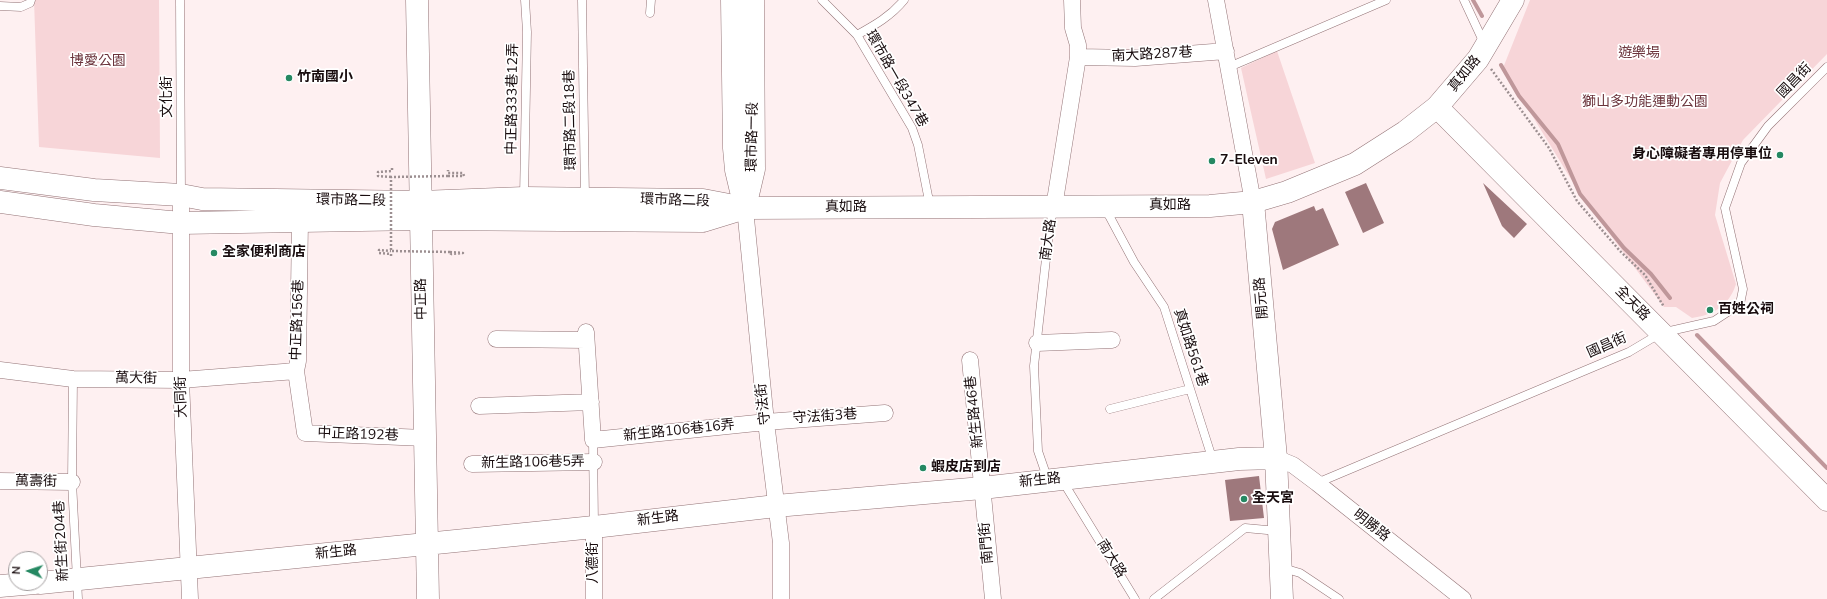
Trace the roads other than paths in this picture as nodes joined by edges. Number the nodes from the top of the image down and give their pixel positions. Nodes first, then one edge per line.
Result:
1 (180, 0) edge
2 (417, 0) edge
3 (525, 0) edge
4 (582, 0) edge
5 (651, 0) edge
6 (732, 0) edge
7 (753, 0) edge
8 (822, 0) edge
9 (904, 0) edge
10 (1072, 0) edge
11 (1216, 0) edge
12 (1386, 0) edge
13 (1464, 0) edge
14 (1513, 0) edge
15 (30, 1) edge
16 (0, 6) edge
17 (650, 13) dead end
18 (857, 35) junction
19 (1226, 51) junction
20 (1482, 53) junction
21 (1078, 57) junction
22 (1229, 67) junction
23 (1827, 67) edge
24 (1437, 107) junction
25 (0, 178) edge
26 (181, 195) junction
27 (524, 198) junction
28 (585, 199) junction
29 (0, 202) edge
30 (1254, 202) junction
31 (930, 207) junction
32 (1054, 207) junction
33 (1104, 207) junction
34 (745, 208) junction
35 (421, 210) junction
36 (300, 221) junction
37 (181, 223) junction
38 (1661, 333) junction
39 (496, 339) dead end
40 (1112, 340) dead end
41 (1037, 343) junction
42 (970, 360) dead end
43 (0, 370) edge
44 (296, 372) junction
45 (73, 379) junction
46 (181, 380) junction
47 (1190, 389) junction
48 (590, 402) junction
49 (479, 406) dead end
50 (1110, 409) dead end
51 (885, 413) dead end
52 (766, 422) junction
53 (425, 438) junction
54 (593, 440) junction
55 (1276, 458) junction
56 (594, 462) junction
57 (1213, 462) junction
58 (472, 464) dead end
59 (1055, 480) junction
60 (0, 481) edge
61 (72, 482) junction
62 (1317, 483) junction
63 (982, 488) junction
64 (1827, 500) edge
65 (776, 506) junction
66 (594, 526) junction
67 (1279, 531) junction
68 (427, 543) junction
69 (1280, 567) junction
70 (189, 568) junction
71 (48, 584) edge
72 (77, 589) edge
73 (190, 599) edge
74 (428, 599) edge
75 (594, 599) edge
76 (781, 599) edge
77 (993, 599) edge
78 (1135, 599) edge
79 (1154, 599) edge
80 (1282, 599) edge
81 (1339, 599) edge
82 (1463, 599) edge

1 - 26 lane, 文化街
2 - 35 main road, 中正路
3 - 27 lane, 中正路333巷12弄
4 - 28 lane, 環市路二段18巷
5 - 17 lane
6 - 34 main road, 環市路一段
7 - 34 main road, 環市路一段
8 - 18 lane, 環市路一段347巷
9 - 18 lane
10 - 21 street, 南大路
11 - 19 street, 開元路
12 - 22 lane
13 - 20 lane
14 - 20 main road, 真如路
15 - 16 lane
18 - 31 lane, 環市路一段347巷
19 - 21 street, 南大路287巷
19 - 22 street, 開元路
20 - 24 main road, 真如路
21 - 32 street, 南大路
22 - 30 street, 開元路
23 - 38 lane, 國昌街
24 - 30 main road, 真如路
24 - 38 main road, 全天路
25 - 26 main road, 環市路二段
26 - 35 main road, 環市路二段
26 - 37 street, 大同街
27 - 28 main road, 環市路二段
27 - 35 main road, 環市路二段
28 - 34 main road, 環市路二段
29 - 37 main road, 環市路二段
30 - 33 main road, 真如路
30 - 55 main road, 開元路
31 - 32 main road, 真如路
31 - 34 main road, 真如路
32 - 33 main road, 真如路
32 - 41 lane, 南大路
33 - 47 lane, 真如路561巷
34 - 35 main road, 環市路二段
34 - 52 street, 守法街
35 - 36 main road, 環市路二段
35 - 53 main road, 中正路
36 - 37 main road, 環市路二段
36 - 44 street, 中正路156巷
37 - 46 street, 大同街
38 - 62 lane, 國昌街
38 - 64 main road, 全天路
39 - 48 street
40 - 41 street
41 - 59 lane, 南大路
42 - 63 street, 新生路46巷
43 - 45 street, 萬大街
44 - 46 street, 萬大街
44 - 53 street, 中正路192巷
45 - 46 street, 萬大街
45 - 61 lane, 新生街204巷
46 - 70 street, 大同街
47 - 50 lane
47 - 57 lane, 真如路561巷
48 - 49 street
48 - 54 street
51 - 52 street, 守法街3巷
52 - 54 street, 新生路106巷16弄
52 - 65 street, 守法街
53 - 68 main road, 中正路
54 - 56 lane
55 - 57 main road, 新生路
55 - 62 street, 明勝路
55 - 67 main road, 開元路
56 - 58 street, 新生路106巷5弄
56 - 66 lane
57 - 59 main road, 新生路
59 - 63 main road, 新生路
59 - 78 lane, 南大路
60 - 61 street, 萬壽街
61 - 72 lane, 新生街204巷
62 - 82 street, 明勝路
63 - 65 main road, 新生路
63 - 77 street, 南門街
65 - 66 main road, 新生路
65 - 76 street, 守法街
66 - 68 main road, 新生路
66 - 75 street, 八德街
67 - 69 main road, 開元路
67 - 79 lane
68 - 70 main road, 新生路
68 - 74 main road, 中正路
69 - 80 main road, 開元路
69 - 81 lane
70 - 72 main road, 新生路
70 - 73 street, 大同街
71 - 72 main road, 新生路

